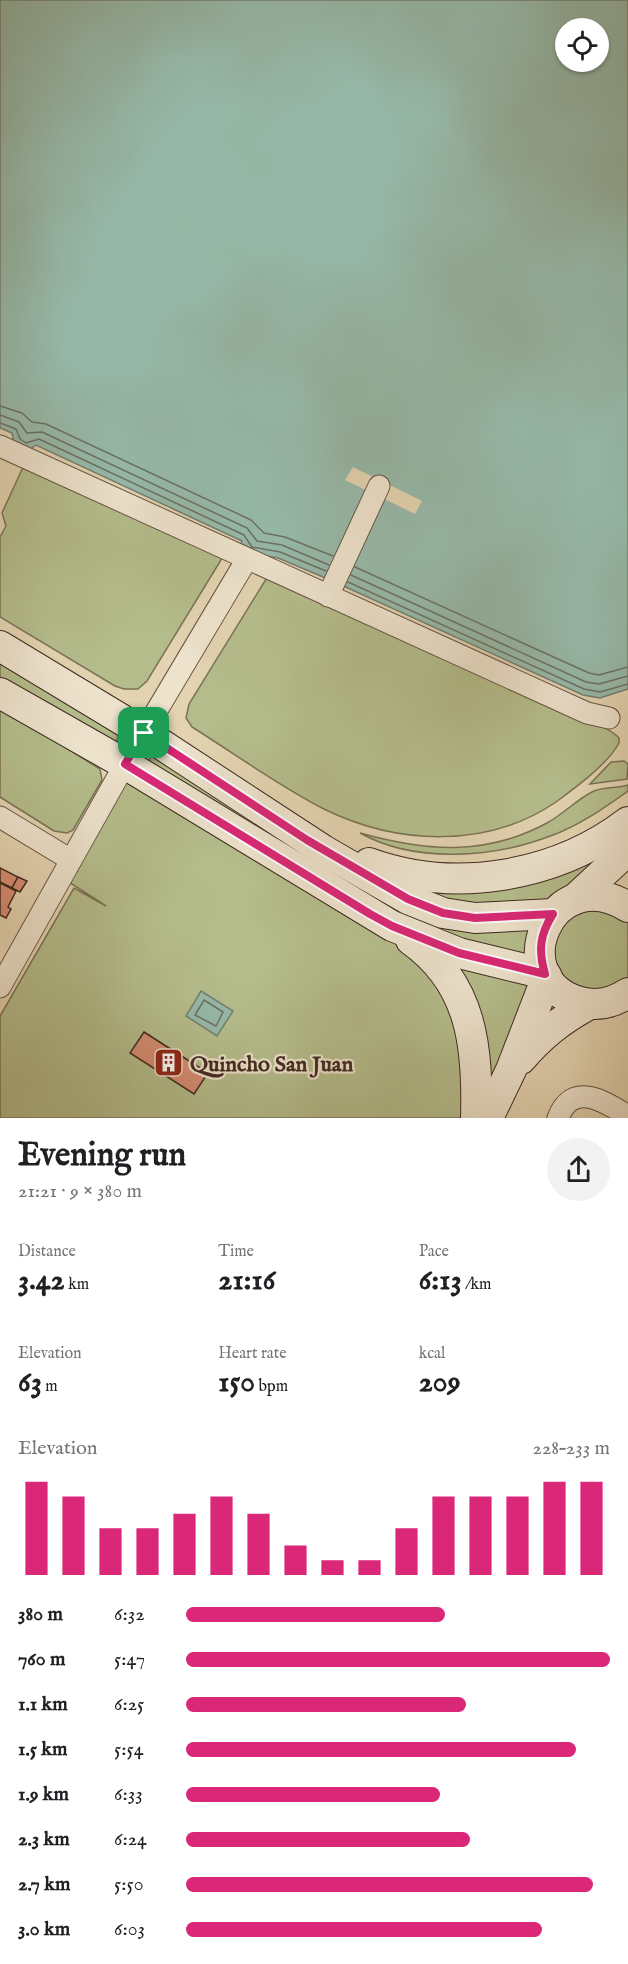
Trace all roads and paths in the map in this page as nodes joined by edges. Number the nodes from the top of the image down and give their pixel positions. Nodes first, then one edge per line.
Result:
1 (0, 446) edge
2 (379, 486) dead end
3 (247, 559) junction
4 (328, 596) junction
5 (0, 646) edge
6 (0, 693) edge
7 (609, 718) dead end
8 (144, 733) junction
9 (125, 764) junction
10 (0, 817) edge
11 (628, 822) edge
12 (323, 850) junction
13 (628, 850) edge
14 (71, 860) junction
15 (564, 906) junction
16 (628, 907) edge
17 (392, 926) junction
18 (546, 976) junction
19 (0, 987) edge
20 (628, 993) edge
21 (588, 1005) junction
22 (511, 1070) junction
23 (611, 1110) edge
24 (628, 1116) edge
25 (476, 1118) edge
26 (488, 1118) edge
27 (558, 1118) edge

1 - 3 street
2 - 4 street
3 - 4 street
3 - 8 street
4 - 7 street
5 - 8 main road
6 - 9 main road
8 - 9 street
8 - 12 main road
9 - 14 street
9 - 17 main road
10 - 14 street
11 - 12 main road
12 - 15 main road
13 - 15 main road
14 - 19 street
15 - 16 main road
15 - 18 main road
17 - 18 main road
17 - 25 main road
18 - 21 main road
18 - 22 main road
20 - 21 main road
21 - 22 main road
22 - 26 main road
23 - 24 street
23 - 27 street

